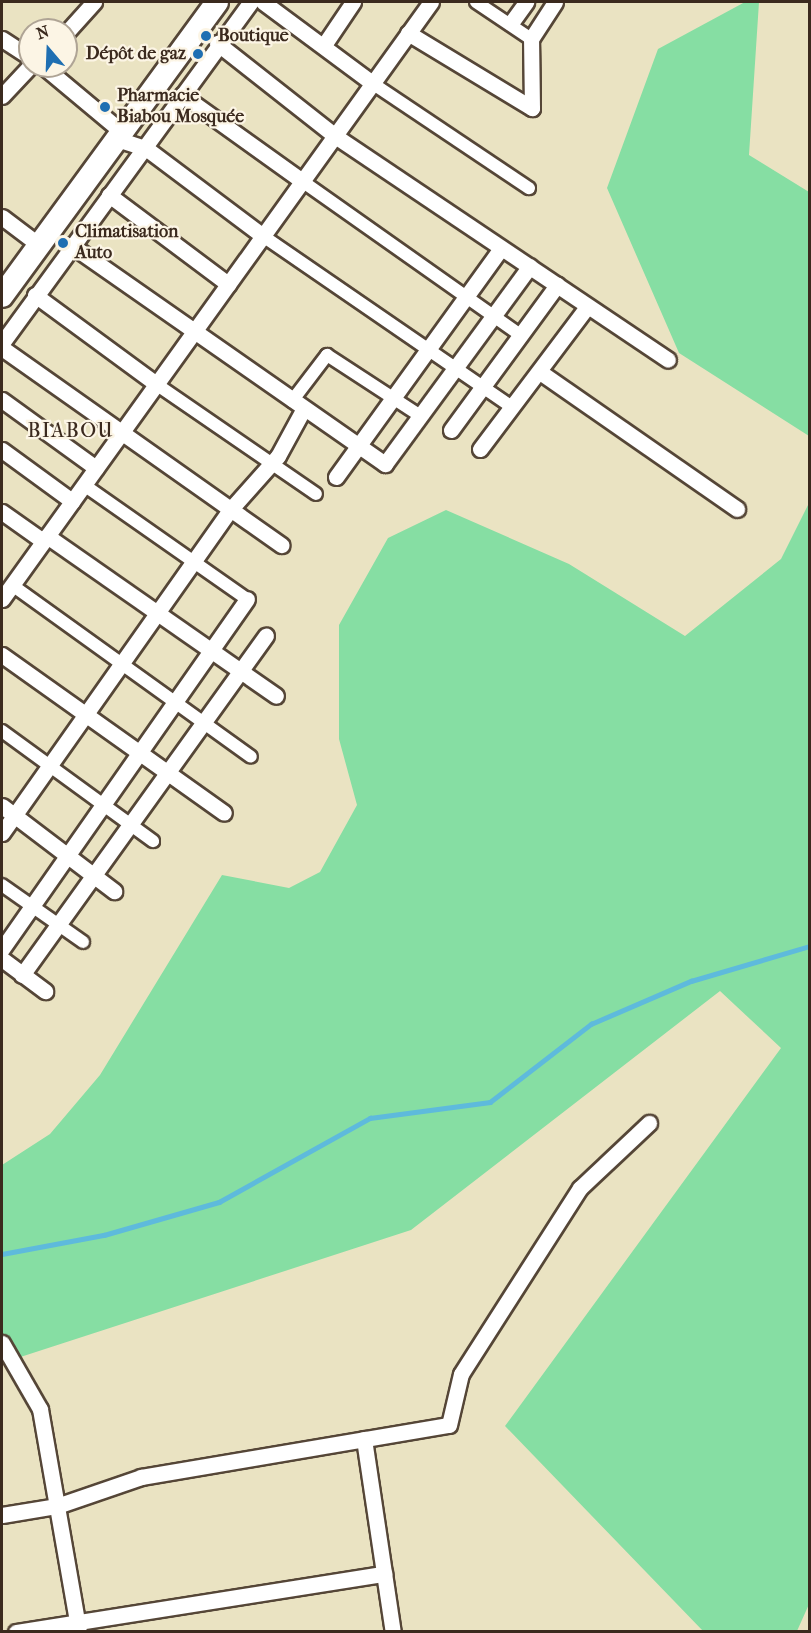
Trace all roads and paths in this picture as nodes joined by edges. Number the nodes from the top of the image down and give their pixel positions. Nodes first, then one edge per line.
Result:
1 (94, 2) edge
2 (217, 2) edge
3 (251, 2) edge
4 (262, 2) edge
5 (354, 2) edge
6 (432, 2) edge
7 (476, 2) edge
8 (526, 2) edge
9 (555, 2) edge
10 (78, 20) edge
11 (511, 23) junction
12 (408, 33) junction
13 (2, 39) edge
14 (531, 39) junction
15 (217, 43) junction
16 (324, 45) junction
17 (18, 49) edge
18 (19, 78) edge
19 (56, 78) edge
20 (372, 83) junction
21 (182, 95) junction
22 (2, 96) edge
23 (119, 136) junction
24 (335, 136) junction
25 (147, 149) junction
26 (302, 181) junction
27 (529, 188) dead end
28 (109, 195) junction
29 (2, 217) edge
30 (262, 236) junction
31 (39, 245) junction
32 (71, 245) junction
33 (501, 248) junction
34 (530, 266) junction
35 (228, 284) junction
36 (557, 285) junction
37 (35, 295) junction
38 (2, 296) edge
39 (466, 298) junction
40 (587, 307) junction
41 (492, 317) junction
42 (192, 334) junction
43 (520, 335) junction
44 (2, 343) edge
45 (2, 348) edge
46 (429, 349) junction
47 (668, 360) dead end
48 (457, 370) junction
49 (540, 372) junction
50 (156, 384) junction
51 (484, 388) junction
52 (393, 399) junction
53 (2, 400) edge
54 (298, 406) junction
55 (512, 407) junction
56 (422, 417) junction
57 (451, 430) dead end
58 (119, 435) junction
59 (358, 448) junction
60 (480, 449) dead end
61 (2, 450) edge
62 (269, 465) junction
63 (96, 468) junction
64 (336, 477) dead end
65 (84, 485) junction
66 (316, 494) dead end
67 (72, 501) junction
68 (737, 509) dead end
69 (230, 510) junction
70 (2, 512) edge
71 (45, 538) junction
72 (281, 545) dead end
73 (194, 563) junction
74 (12, 585) junction
75 (2, 599) edge
76 (247, 599) joint
77 (157, 612) junction
78 (266, 635) dead end
79 (211, 650) junction
80 (2, 655) edge
81 (122, 665) junction
82 (238, 669) junction
83 (276, 696) dead end
84 (176, 705) junction
85 (86, 715) junction
86 (202, 723) junction
87 (2, 731) edge
88 (140, 755) junction
89 (251, 757) dead end
90 (50, 767) junction
91 (167, 774) junction
92 (2, 806) edge
93 (103, 808) junction
94 (224, 813) dead end
95 (15, 815) junction
96 (130, 826) junction
97 (2, 833) edge
98 (153, 841) dead end
99 (69, 856) junction
100 (96, 877) junction
101 (2, 885) edge
102 (114, 891) dead end
103 (32, 907) junction
104 (62, 927) junction
105 (83, 942) dead end
106 (2, 949) edge
107 (2, 959) edge
108 (22, 975) junction
109 (45, 991) dead end
110 (649, 1123) dead end
111 (2, 1343) edge
112 (364, 1438) junction
113 (57, 1506) junction
114 (2, 1515) edge
115 (384, 1574) junction
116 (77, 1625) edge
117 (16, 1632) edge
118 (393, 1632) edge

1 - 10 street
2 - 23 main road
3 - 15 street
4 - 16 street
5 - 16 street
6 - 12 street
7 - 11 street
8 - 11 street
9 - 14 street
11 - 14 street
12 - 14 street
12 - 20 street
13 - 17 street
15 - 21 street
15 - 24 street
16 - 20 street
18 - 22 street
19 - 23 street
20 - 24 street
20 - 27 street
21 - 25 street
21 - 26 street
23 - 25 street
23 - 31 main road
24 - 26 street
24 - 33 street
25 - 28 street
25 - 30 street
26 - 30 street
26 - 39 street
28 - 32 street
28 - 35 street
29 - 31 street
30 - 35 street
30 - 46 street
31 - 38 main road
32 - 37 street
32 - 42 street
33 - 34 street
33 - 39 street
34 - 36 street
34 - 41 street
35 - 42 street
36 - 40 street
36 - 43 street
37 - 44 street
37 - 50 street
39 - 41 street
39 - 46 street
40 - 47 street
40 - 49 street
41 - 43 street
41 - 48 street
42 - 50 street
42 - 54 street
43 - 51 street
45 - 58 street
46 - 48 street
46 - 52 street
48 - 51 street
48 - 56 street
49 - 55 street
49 - 68 street
50 - 58 street
50 - 62 street
51 - 55 street
51 - 57 street
52 - 54 street
52 - 56 street
52 - 59 street
53 - 63 street
54 - 59 street
54 - 62 street
55 - 60 street
56 - 59 street
58 - 63 street
58 - 69 street
59 - 64 street
61 - 67 street
62 - 66 street
62 - 69 street
63 - 65 street
65 - 67 street
65 - 73 street
67 - 71 street
69 - 72 street
69 - 73 street
70 - 71 street
71 - 74 street
71 - 77 street
73 - 76 street
73 - 77 street
74 - 75 street
74 - 81 street
76 - 79 street
77 - 79 street
77 - 81 street
78 - 82 street
79 - 82 street
79 - 84 street
80 - 85 street
81 - 84 street
81 - 85 street
82 - 83 street
82 - 86 street
84 - 86 street
84 - 88 street
85 - 88 street
85 - 90 street
86 - 89 street
86 - 91 street
87 - 90 street
88 - 91 street
88 - 93 street
90 - 93 street
90 - 95 street
91 - 94 street
91 - 96 street
92 - 95 street
93 - 96 street
93 - 99 street
95 - 97 street
95 - 99 street
96 - 98 street
96 - 100 street
99 - 100 street
99 - 103 street
100 - 102 street
100 - 104 street
101 - 103 street
103 - 104 street
103 - 106 street
104 - 105 street
104 - 108 street
107 - 108 street
108 - 109 street
110 - 112 street
111 - 113 street
112 - 113 street
112 - 115 street
113 - 114 street
113 - 116 street
115 - 116 street
115 - 118 street
116 - 117 street

